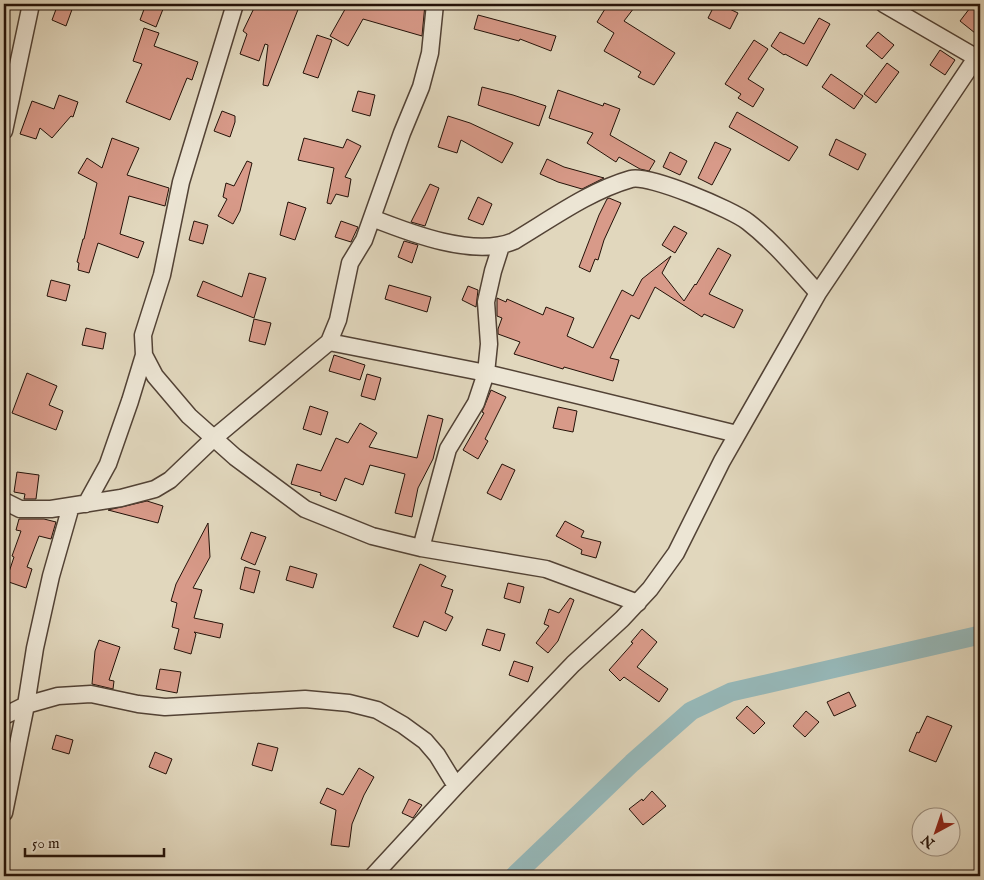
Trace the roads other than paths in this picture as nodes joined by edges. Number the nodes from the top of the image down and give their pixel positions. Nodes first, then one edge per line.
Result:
1 (31, 4) edge
2 (235, 4) edge
3 (435, 4) edge
4 (884, 4) edge
5 (979, 55) edge
6 (10, 74) edge
7 (4, 131) edge
8 (372, 218) junction
9 (501, 246) junction
10 (818, 292) junction
11 (329, 342) junction
12 (144, 355) junction
13 (486, 373) junction
14 (737, 434) junction
15 (214, 438) junction
16 (4, 501) edge
17 (79, 505) junction
18 (421, 548) junction
19 (638, 603) junction
20 (26, 705) junction
21 (4, 716) edge
22 (456, 786) junction
23 (4, 814) edge
24 (374, 876) edge

1 - 6 street
2 - 12 street
3 - 8 street
4 - 5 street
5 - 10 street
6 - 7 street
8 - 9 street
8 - 11 street
9 - 10 street
9 - 13 street
10 - 14 street
11 - 13 street
11 - 15 street
12 - 15 street
12 - 17 street
13 - 14 street
13 - 18 street
14 - 19 street
15 - 17 street
15 - 18 street
16 - 17 street
17 - 20 street
18 - 19 street
19 - 22 street
20 - 21 street
20 - 22 street
20 - 23 street
22 - 24 street

